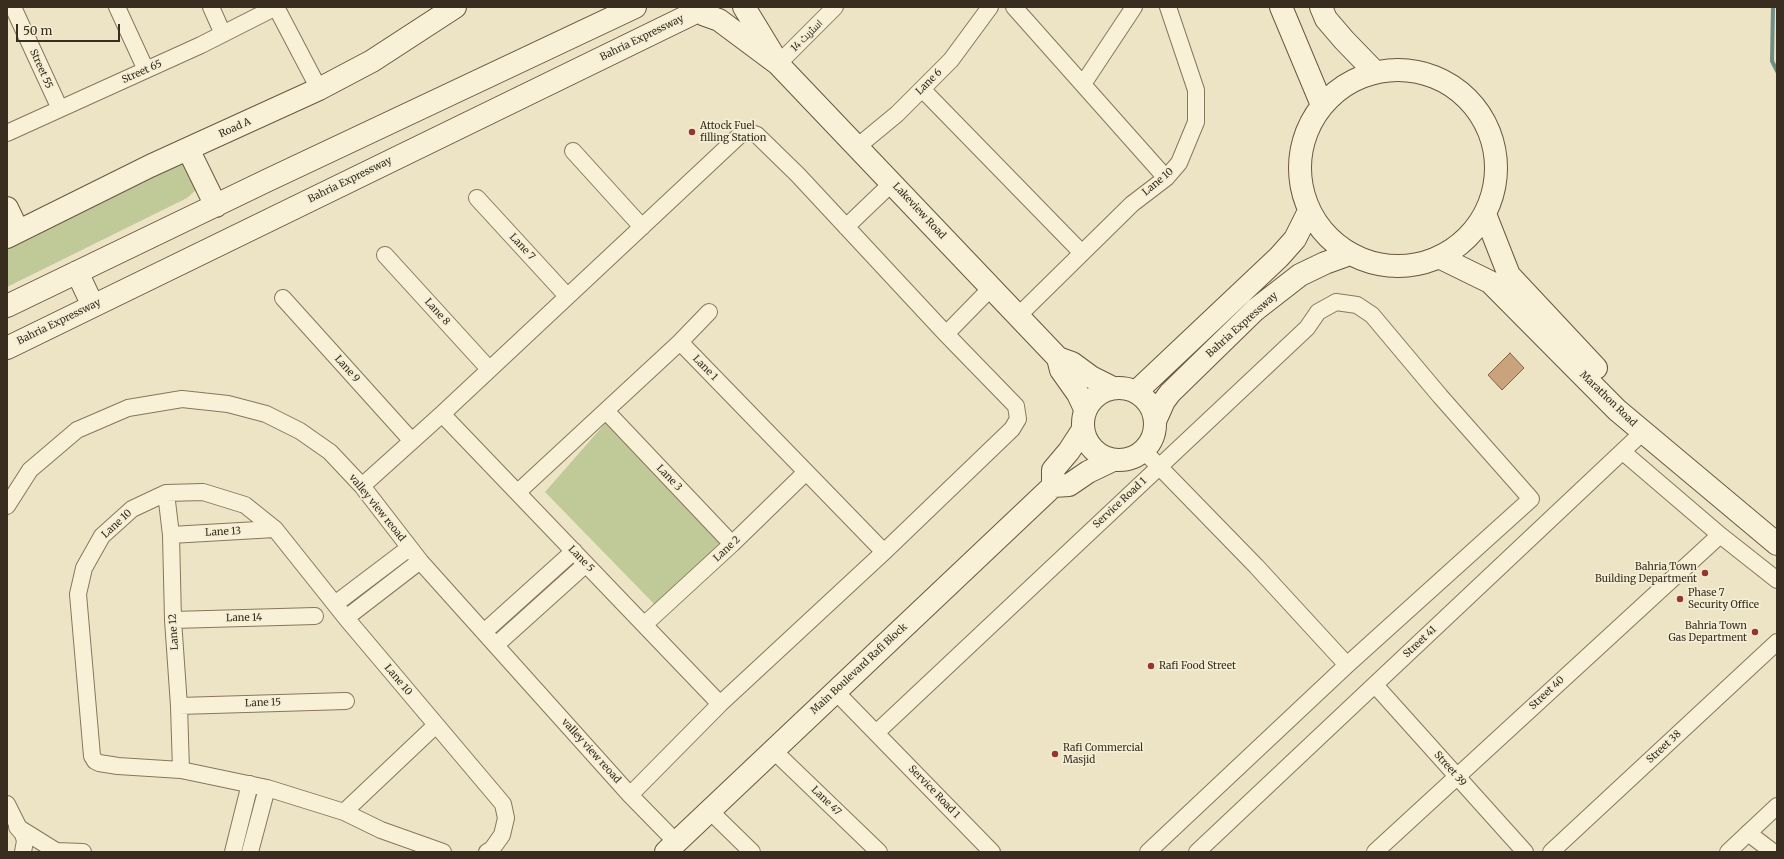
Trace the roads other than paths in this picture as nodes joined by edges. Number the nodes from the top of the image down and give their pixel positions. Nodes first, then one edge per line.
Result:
1 (13, 7) edge
2 (117, 7) edge
3 (211, 7) edge
4 (276, 7) edge
5 (455, 7) edge
6 (635, 7) edge
7 (726, 7) edge
8 (744, 7) edge
9 (835, 7) edge
10 (990, 7) edge
11 (1014, 7) edge
12 (1134, 7) edge
13 (1168, 7) edge
14 (1281, 7) edge
15 (1320, 7) edge
16 (695, 12) edge
17 (223, 34) junction
18 (778, 64) junction
19 (146, 70) junction
20 (1375, 72) junction
21 (1083, 84) junction
22 (319, 89) junction
23 (922, 89) junction
24 (1322, 105) junction
25 (60, 109) junction
26 (7, 133) edge
27 (857, 147) junction
28 (188, 149) junction
29 (573, 151) dead end
30 (1166, 178) junction
31 (892, 183) junction
32 (477, 198) dead end
33 (216, 206) junction
34 (7, 208) edge
35 (1309, 211) junction
36 (1485, 214) junction
37 (642, 227) junction
38 (846, 227) junction
39 (13, 234) edge
40 (1081, 252) junction
41 (1350, 254) junction
42 (385, 255) dead end
43 (1439, 257) junction
44 (77, 272) junction
45 (991, 288) junction
46 (567, 296) junction
47 (283, 298) dead end
48 (7, 306) edge
49 (93, 306) junction
50 (709, 312) dead end
51 (1019, 315) junction
52 (946, 334) junction
53 (680, 342) junction
54 (7, 348) edge
55 (1058, 358) junction
56 (488, 369) junction
57 (1113, 388) junction
58 (1136, 392) junction
59 (1085, 409) junction
60 (606, 411) junction
61 (442, 414) junction
62 (1155, 421) junction
63 (1082, 431) junction
64 (1643, 432) junction
65 (411, 440) junction
66 (1143, 450) junction
67 (1623, 452) junction
68 (1113, 460) junction
69 (1160, 466) junction
70 (806, 472) junction
71 (362, 486) junction
72 (1053, 486) junction
73 (518, 492) junction
74 (166, 494) junction
75 (7, 506) edge
76 (1777, 528) edge
77 (275, 529) junction
78 (171, 535) junction
79 (1720, 535) junction
80 (732, 544) junction
81 (1777, 544) edge
82 (409, 548) junction
83 (574, 552) junction
84 (884, 552) junction
85 (420, 561) junction
86 (586, 564) junction
87 (1777, 580) edge
88 (335, 604) junction
89 (315, 616) dead end
90 (346, 618) junction
91 (173, 620) junction
92 (645, 624) junction
93 (484, 632) junction
94 (1777, 642) edge
95 (496, 645) junction
96 (1347, 665) junction
97 (1375, 685) junction
98 (835, 691) junction
99 (346, 700) dead end
100 (720, 704) junction
101 (179, 706) junction
102 (436, 725) junction
103 (876, 733) junction
104 (773, 750) junction
105 (181, 770) junction
106 (1457, 776) junction
107 (250, 784) junction
108 (267, 788) junction
109 (630, 795) junction
110 (7, 804) edge
111 (1777, 806) edge
112 (709, 810) junction
113 (344, 812) junction
114 (13, 824) edge
115 (1748, 833) junction
116 (671, 847) edge
117 (54, 851) edge
118 (23, 852) edge
119 (83, 852) edge
120 (233, 852) edge
121 (250, 852) edge
122 (443, 852) edge
123 (487, 852) edge
124 (752, 852) edge
125 (879, 852) edge
126 (992, 852) edge
127 (1148, 852) edge
128 (1197, 852) edge
129 (1375, 852) edge
130 (1525, 852) edge
131 (1551, 852) edge
132 (1728, 852) edge
133 (1773, 852) edge

1 - 25 street, Street 55
2 - 19 street
3 - 17 street
4 - 17 street, Street 65
4 - 22 street
5 - 22 main road, Road A
6 - 33 main road
7 - 16 main road, Bahria Expressway
8 - 18 main road
9 - 18 street, اسٹریٹ 14
10 - 23 street, Lane 6
11 - 21 street
12 - 21 street
13 - 30 street, Lane 10
14 - 24 main road
15 - 20 main road
16 - 18 main road
16 - 49 main road, Bahria Expressway
17 - 19 street, Street 65
18 - 27 main road, Lakeview Road
19 - 25 street, Street 65
20 - 24 main road
20 - 36 main road
21 - 30 street
22 - 28 main road, Road A
23 - 27 street, Lane 6
23 - 40 street
24 - 35 main road
25 - 26 street, Street 65
27 - 31 main road, Lakeview Road
28 - 33 main road
28 - 39 main road, Road A
29 - 37 street
30 - 40 street, Lane 10
31 - 38 street
31 - 45 main road, Lakeview Road
32 - 46 street, Lane 7
33 - 44 main road
34 - 39 main road
35 - 41 main road
35 - 58 main road
36 - 43 main road
36 - 76 main road, Marathon Road
37 - 38 street
37 - 46 street
38 - 52 street
40 - 51 street, Lane 10
41 - 43 main road
41 - 62 main road, Bahria Expressway
42 - 56 street, Lane 8
43 - 64 main road, Marathon Road
44 - 48 main road
44 - 49 main road
45 - 51 main road, Lakeview Road
45 - 52 street
46 - 56 street
47 - 65 street, Lane 9
49 - 54 main road, Bahria Expressway
50 - 53 street
51 - 55 main road, Lakeview Road
52 - 84 street
53 - 60 street
53 - 70 street, Lane 1
55 - 57 main road
55 - 59 main road
56 - 61 street
57 - 58 main road
57 - 59 main road
58 - 62 main road
59 - 63 main road
60 - 73 street
60 - 80 street, Lane 3
61 - 65 street
61 - 73 street, Lane 5
62 - 66 main road
63 - 68 main road
63 - 72 main road
64 - 67 street, Street 41
64 - 81 main road, Marathon Road
65 - 71 street
66 - 68 main road
66 - 69 street
67 - 79 street
67 - 97 street, Street 41
68 - 72 main road
69 - 96 street
69 - 96 street, Service Road 1
69 - 103 street, Service Road 1
70 - 80 street, Lane 2
70 - 84 street, Lane 1
71 - 75 street, valley view reoad
71 - 82 street, valley view reoad
72 - 98 main road, Main Boulevard Rafi Block
73 - 83 street, Lane 5
74 - 77 street, Lane 10
74 - 78 street, Lane 12
74 - 105 street, Lane 10
77 - 78 street, Lane 13
77 - 88 street, Lane 10
78 - 91 street, Lane 12
79 - 87 street
79 - 106 street, Street 40
80 - 92 street, Lane 2
82 - 85 street, valley view reoad
82 - 88 street
83 - 86 street, Lane 5
83 - 93 street
84 - 100 street
85 - 90 street
85 - 93 street, valley view reoad
86 - 92 street, Lane 5
86 - 95 street
88 - 90 street, Lane 10
89 - 91 street, Lane 14
90 - 102 street, Lane 10
91 - 101 street, Lane 12
92 - 100 street, Lane 5
93 - 95 street, valley view reoad
94 - 131 street, Street 38
95 - 109 street, valley view reoad
96 - 127 street
97 - 106 street, Street 39
97 - 128 street, Street 41
98 - 103 street, Service Road 1
98 - 104 main road, Main Boulevard Rafi Block
99 - 101 street, Lane 15
100 - 109 street
101 - 105 street, Lane 12
102 - 113 street
102 - 123 street, Lane 10
103 - 126 street, Service Road 1
104 - 112 main road, Main Boulevard Rafi Block
104 - 125 street, Lane 47
105 - 107 street, Lane 10
106 - 129 street, Street 40
106 - 130 street, Street 39
107 - 108 street, Lane 10
107 - 120 street
108 - 113 street, Lane 10
108 - 121 street
109 - 116 street, valley view reoad
110 - 114 street
111 - 115 street
112 - 116 main road, Main Boulevard Rafi Block
112 - 124 street
113 - 122 street, Lane 10
114 - 117 street
114 - 118 street
115 - 132 street
115 - 133 street
117 - 119 street

